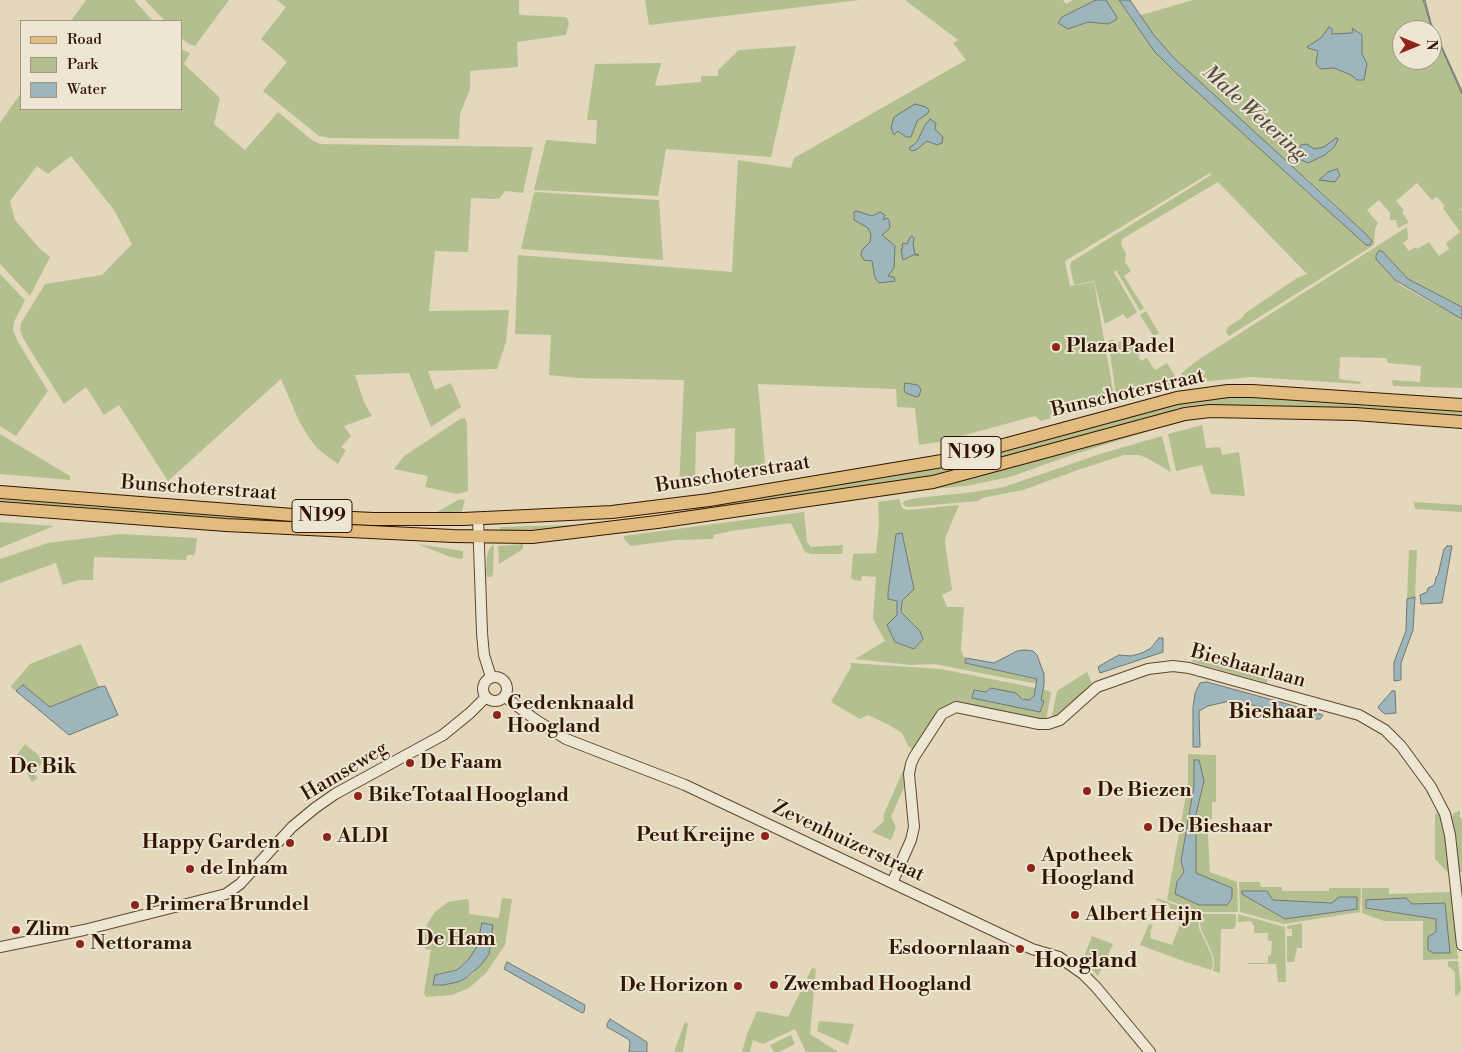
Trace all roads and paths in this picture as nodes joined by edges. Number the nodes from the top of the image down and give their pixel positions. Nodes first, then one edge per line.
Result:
1 (1462, 405) edge
2 (1462, 422) edge
3 (0, 492) edge
4 (0, 508) edge
5 (478, 518) junction
6 (479, 537) junction
7 (491, 677) junction
8 (486, 697) junction
9 (505, 697) junction
10 (892, 883) junction
11 (1462, 945) edge
12 (0, 947) edge
13 (1150, 1052) edge

1 - 5 main road, Bunschoterstraat / N199
2 - 6 main road, Bunschoterstraat / N199
3 - 5 main road, Bunschoterstraat / N199
4 - 6 main road, Bunschoterstraat / N199
5 - 6 street
6 - 7 street
7 - 8 street
7 - 9 street
8 - 9 street
8 - 12 street, Hamseweg
9 - 10 street, Zevenhuizerstraat
10 - 11 street, Bieshaarlaan
10 - 13 street, Zevenhuizerstraat

